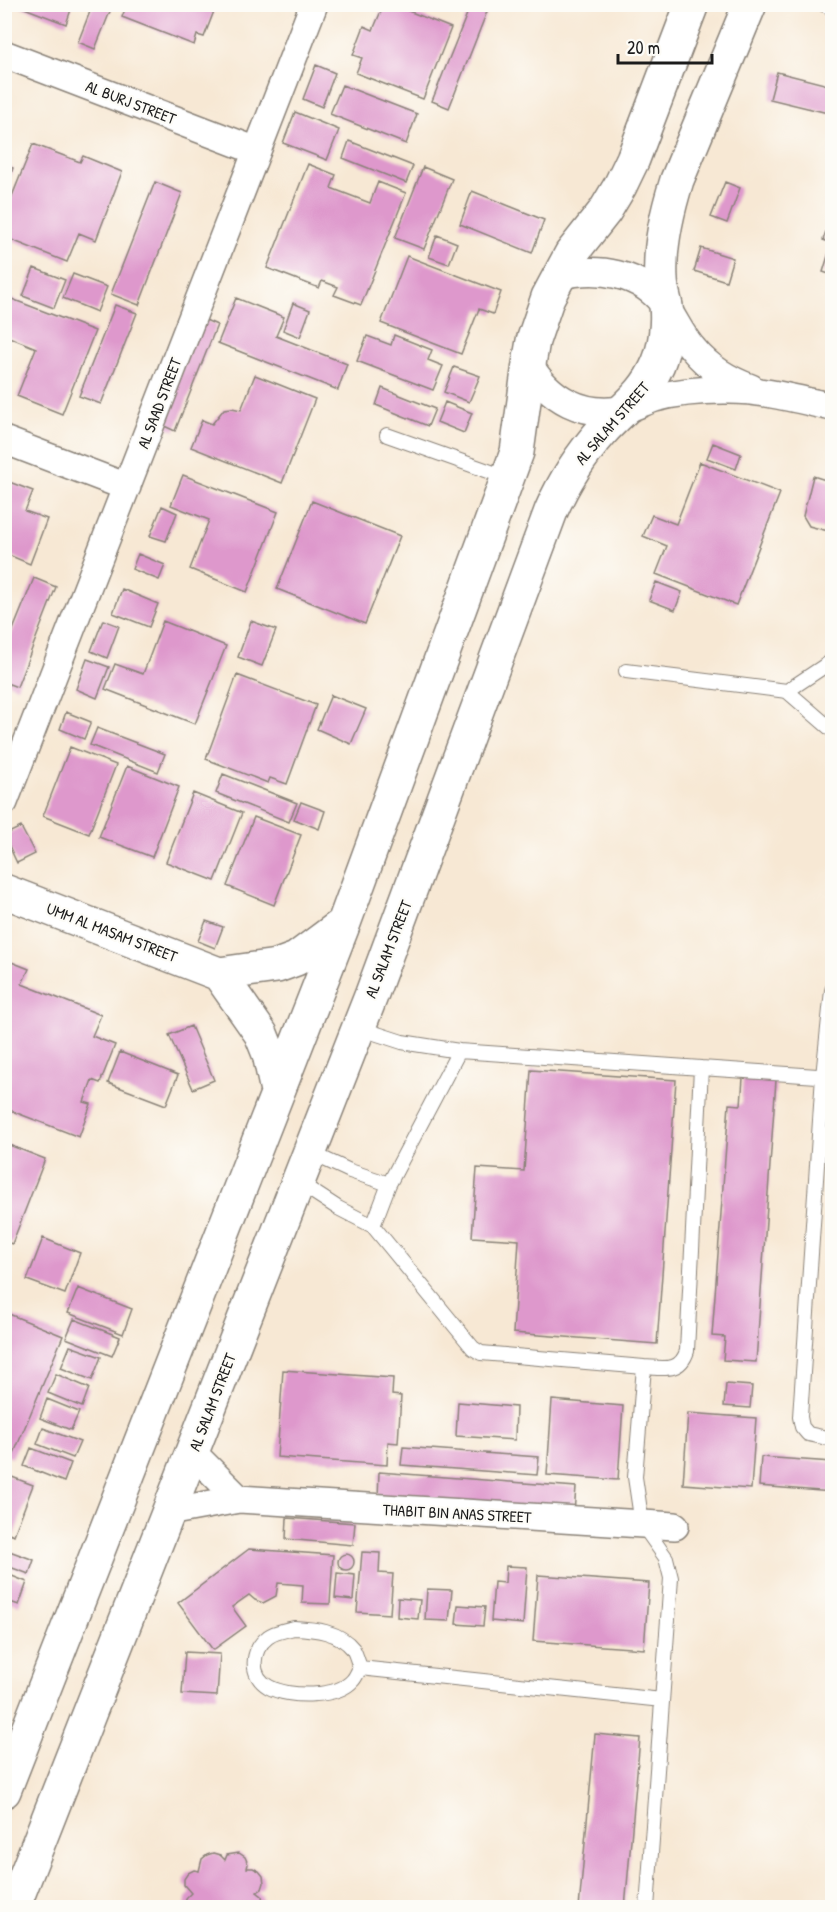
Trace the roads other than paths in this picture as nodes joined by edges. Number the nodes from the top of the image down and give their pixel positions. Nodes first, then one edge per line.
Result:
1 (314, 4) edge
2 (692, 4) edge
3 (750, 4) edge
4 (823, 4) edge
5 (832, 8) edge
6 (4, 54) edge
7 (257, 151) junction
8 (558, 276) junction
9 (666, 308) junction
10 (529, 363) junction
11 (757, 391) junction
12 (832, 407) edge
13 (627, 408) junction
14 (387, 435) dead end
15 (4, 440) edge
16 (507, 478) junction
17 (127, 488) junction
18 (832, 661) edge
19 (626, 671) dead end
20 (787, 691) junction
21 (832, 730) edge
22 (4, 802) edge
23 (4, 891) edge
24 (344, 923) junction
25 (219, 974) junction
26 (832, 990) edge
27 (358, 1028) junction
28 (459, 1051) junction
29 (701, 1068) junction
30 (828, 1077) edge
31 (277, 1091) junction
32 (309, 1152) junction
33 (298, 1182) junction
34 (389, 1184) junction
35 (373, 1226) junction
36 (644, 1367) junction
37 (832, 1438) edge
38 (192, 1452) junction
39 (239, 1499) junction
40 (168, 1512) junction
41 (642, 1524) junction
42 (675, 1526) dead end
43 (360, 1668) junction
44 (662, 1700) junction
45 (4, 1791) edge
46 (13, 1908) edge
47 (647, 1908) edge

1 - 7 street, AL SAAD STREET
2 - 8 main road
3 - 9 main road, AL SALAM STREET
4 - 5 lane
6 - 7 street, AL BURJ STREET
7 - 17 street, AL SAAD STREET
8 - 9 street
8 - 10 main road
9 - 11 street
9 - 13 main road, AL SALAM STREET
10 - 13 street
10 - 16 main road
11 - 12 street
11 - 13 street
13 - 27 main road, AL SALAM STREET
14 - 16 lane
15 - 17 street
16 - 24 main road
17 - 22 street, AL SAAD STREET
18 - 20 lane
19 - 20 lane
20 - 21 lane
23 - 25 main road, UMM AL MASAM STREET
24 - 25 main road, UMM AL MASAM STREET
24 - 31 main road
25 - 31 main road
26 - 30 lane
27 - 28 lane
27 - 32 main road, AL SALAM STREET
28 - 29 lane
28 - 34 lane
29 - 30 lane
29 - 36 lane
30 - 37 lane
31 - 45 main road
32 - 33 main road, AL SALAM STREET
32 - 34 lane
33 - 35 lane
33 - 38 main road, AL SALAM STREET
34 - 35 lane
35 - 36 lane
36 - 41 lane
38 - 39 street
38 - 40 main road, AL SALAM STREET
39 - 40 street, THABIT BIN ANAS STREET
39 - 41 street, THABIT BIN ANAS STREET
40 - 46 main road, AL SALAM STREET
41 - 42 street, THABIT BIN ANAS STREET
41 - 44 lane
43 - 43 lane
43 - 44 lane
44 - 47 lane

